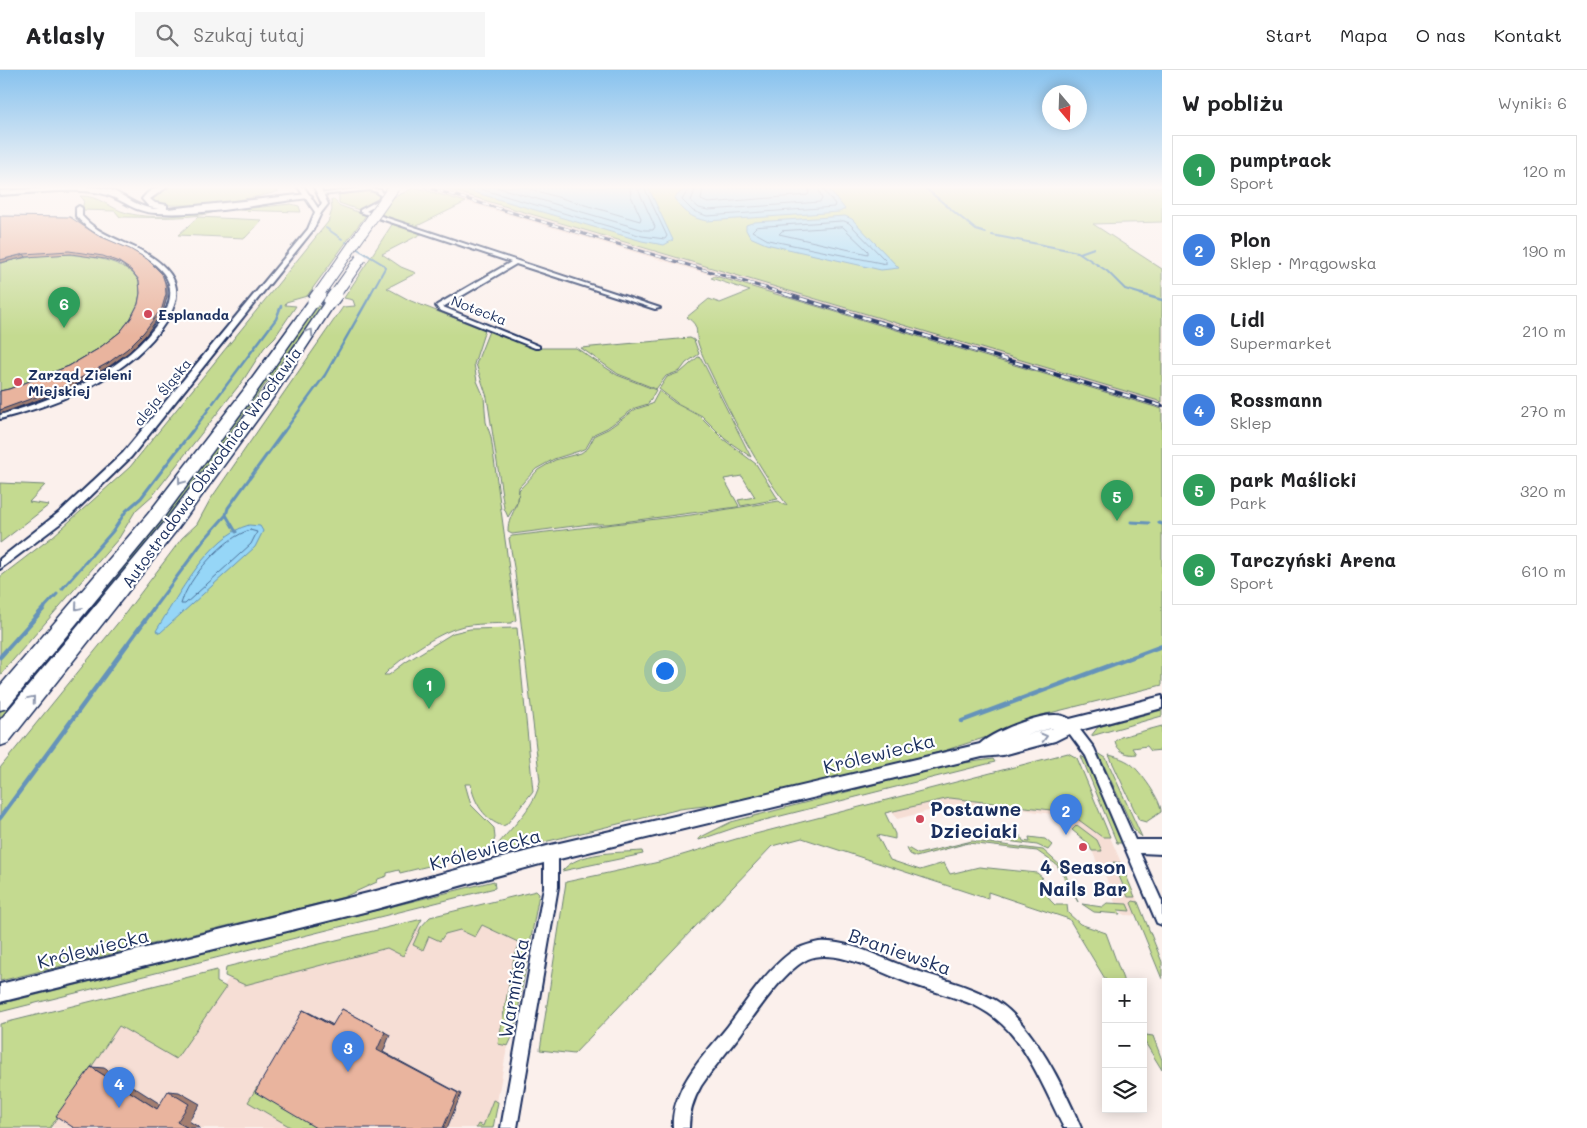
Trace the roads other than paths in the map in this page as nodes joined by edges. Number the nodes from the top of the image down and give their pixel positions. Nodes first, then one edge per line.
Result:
1 (103, 236) edge
2 (306, 236) edge
3 (363, 236) edge
4 (438, 236) edge
5 (367, 248) dead end
6 (515, 262) junction
7 (322, 302) junction
8 (656, 308) dead end
9 (537, 346) dead end
10 (0, 418) edge
11 (0, 565) edge
12 (0, 700) edge
13 (1162, 702) edge
14 (1070, 726) junction
15 (0, 736) edge
16 (1130, 846) junction
17 (1162, 847) edge
18 (551, 853) junction
19 (1162, 918) edge
20 (0, 993) edge
21 (509, 1128) edge
22 (681, 1128) edge
23 (1073, 1128) edge

1 - 10 street
2 - 11 street, aleja Śląska
3 - 7 highway, Autostradowa Obwodnica Wrocławia, bridge
4 - 6 street
5 - 7 highway, Autostradowa Obwodnica Wrocławia, bridge
6 - 8 street
6 - 9 street, Notecka
7 -> 12 highway, Autostradowa Obwodnica Wrocławia
15 -> 7 highway, Autostradowa Obwodnica Wrocławia
13 - 14 street, Królewiecka
14 - 16 street
14 - 18 street, Królewiecka
16 - 17 street
16 - 19 street
18 - 20 street, Królewiecka
18 - 21 street, Warmińska
22 - 23 street, Braniewska

